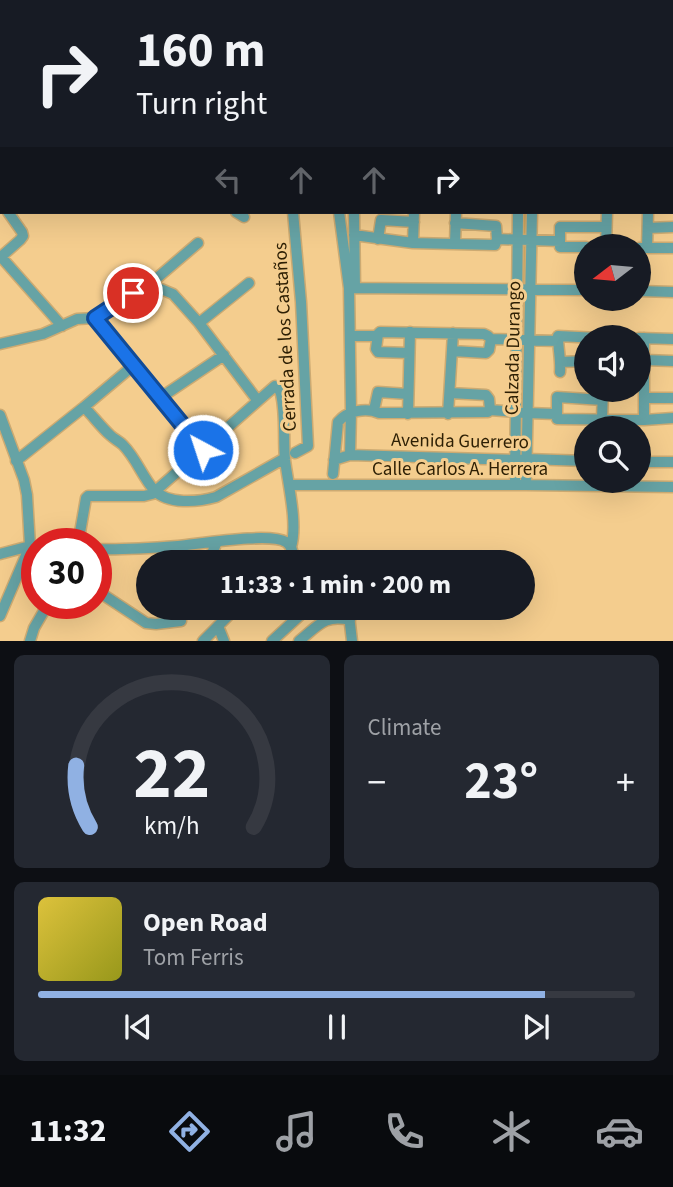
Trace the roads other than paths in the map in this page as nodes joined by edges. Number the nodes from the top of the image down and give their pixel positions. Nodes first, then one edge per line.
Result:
1 (9, 214) edge
2 (293, 214) edge
3 (339, 214) edge
4 (354, 214) edge
5 (518, 214) edge
6 (532, 214) edge
7 (607, 214) edge
8 (648, 214) edge
9 (414, 217) edge
10 (456, 217) edge
11 (607, 227) junction
12 (673, 227) edge
13 (648, 228) junction
14 (607, 234) edge
15 (646, 234) edge
16 (354, 235) junction
17 (378, 239) junction
18 (497, 239) junction
19 (518, 239) junction
20 (531, 240) junction
21 (560, 241) junction
22 (198, 243) dead end
23 (413, 243) junction
24 (455, 244) junction
25 (574, 247) edge
26 (651, 248) edge
27 (673, 248) edge
28 (249, 283) dead end
29 (352, 288) junction
30 (517, 288) junction
31 (530, 288) junction
32 (143, 290) junction
33 (574, 290) edge
34 (651, 291) edge
35 (673, 292) edge
36 (95, 318) junction
37 (199, 323) junction
38 (62, 326) junction
39 (410, 332) junction
40 (453, 333) junction
41 (350, 336) junction
42 (377, 337) junction
43 (574, 337) edge
44 (651, 338) edge
45 (491, 339) junction
46 (673, 339) edge
47 (516, 340) junction
48 (529, 341) junction
49 (558, 341) junction
50 (0, 344) edge
51 (452, 351) junction
52 (410, 353) junction
53 (224, 355) junction
54 (651, 360) edge
55 (673, 361) edge
56 (574, 364) edge
57 (134, 365) junction
58 (450, 393) junction
59 (408, 394) junction
60 (574, 396) edge
61 (160, 398) junction
62 (651, 398) edge
63 (673, 398) edge
64 (258, 401) junction
65 (84, 407) junction
66 (374, 410) junction
67 (490, 410) junction
68 (351, 412) junction
69 (516, 412) junction
70 (528, 413) junction
71 (408, 414) junction
72 (449, 414) junction
73 (556, 414) junction
74 (0, 415) edge
75 (673, 418) edge
76 (574, 419) edge
77 (651, 420) edge
78 (203, 450) junction
79 (290, 455) junction
80 (349, 455) junction
81 (527, 459) junction
82 (334, 460) junction
83 (515, 460) junction
84 (16, 461) junction
85 (574, 461) edge
86 (651, 462) edge
87 (673, 463) edge
88 (333, 474) dead end
89 (289, 485) junction
90 (515, 485) junction
91 (526, 485) junction
92 (673, 487) edge
93 (155, 491) junction
94 (31, 528) edge
95 (81, 528) edge
96 (260, 538) junction
97 (217, 542) junction
98 (291, 547) junction
99 (112, 548) edge
100 (21, 550) edge
101 (213, 550) edge
102 (259, 550) edge
103 (291, 550) edge
104 (0, 554) edge
105 (21, 573) edge
106 (112, 601) edge
107 (0, 616) edge
108 (39, 619) edge
109 (224, 620) edge
110 (295, 620) edge
111 (326, 620) edge
112 (350, 620) edge
113 (181, 621) dead end
114 (218, 626) junction
115 (30, 641) edge
116 (203, 641) edge
117 (224, 641) edge
118 (272, 641) edge
119 (299, 641) edge
120 (352, 641) edge

1 - 38 street
2 - 79 street, Cerrada de los Castaños
3 - 29 street
4 - 16 street
5 - 19 street, Calzada Durango
6 - 20 street, Calzada Durango
7 - 11 street
8 - 13 street
9 - 17 street
9 - 23 street
10 - 18 street
10 - 24 street
11 - 14 street
11 - 21 street
12 - 13 street
13 - 15 street
16 - 17 street
16 - 29 street
17 - 23 street
18 - 19 street
18 - 24 street
19 - 20 street
19 - 30 street, Calzada Durango
20 - 21 street
20 - 31 street, Calzada Durango
21 - 25 street
22 - 32 street
23 - 24 street
26 - 27 street
28 - 37 street
29 - 30 street
29 - 41 street
30 - 31 street
30 - 47 street, Calzada Durango
31 - 33 street
31 - 48 street, Calzada Durango
32 - 36 street
32 - 37 street
34 - 35 street
36 - 38 street
36 - 57 street
37 - 53 street
38 - 50 street
39 - 40 street
39 - 42 street
39 - 52 street
40 - 45 street
40 - 51 street
41 - 42 street
41 - 68 street
42 - 52 street
43 - 49 street
44 - 46 street
45 - 47 street
45 - 51 street
47 - 48 street
47 - 69 street, Calzada Durango
48 - 49 street
48 - 70 street, Calzada Durango
49 - 56 street
51 - 58 street
52 - 59 street
53 - 61 street
53 - 64 street
54 - 55 street
57 - 61 street
57 - 65 street
58 - 67 street
58 - 72 street
59 - 66 street
59 - 71 street
60 - 73 street
61 - 78 street
62 - 63 street
64 - 78 street
64 - 79 street
65 - 84 street
65 - 93 street
66 - 68 street
66 - 71 street
67 - 69 street
67 - 72 street
68 - 80 street
68 - 82 street
69 - 70 street
69 - 83 street, Calzada Durango
70 - 73 street
70 - 81 street, Calzada Durango
71 - 72 street
73 - 76 street
74 - 84 street
75 - 77 street
78 - 93 street
79 - 89 street
79 - 93 street
80 - 82 street, Avenida Guerrero
80 - 83 street, Avenida Guerrero
81 - 83 street, Avenida Guerrero
81 - 85 street, Avenida Guerrero
81 - 91 street, Calzada Durango
82 - 88 street
83 - 90 street, Calzada Durango
84 - 94 street
86 - 87 street
89 - 90 street, Calle Carlos A. Herrera
89 - 98 street
90 - 91 street, Calle Carlos A. Herrera
91 - 92 street, Calle Carlos A. Herrera
93 - 95 street
96 - 97 street
96 - 98 street
96 - 102 street
97 - 99 street
97 - 101 street
98 - 103 street
100 - 104 street
105 - 107 street
106 - 113 street
108 - 115 street
109 - 114 street
110 - 118 street
111 - 119 street
112 - 120 street
114 - 116 street
114 - 117 street

